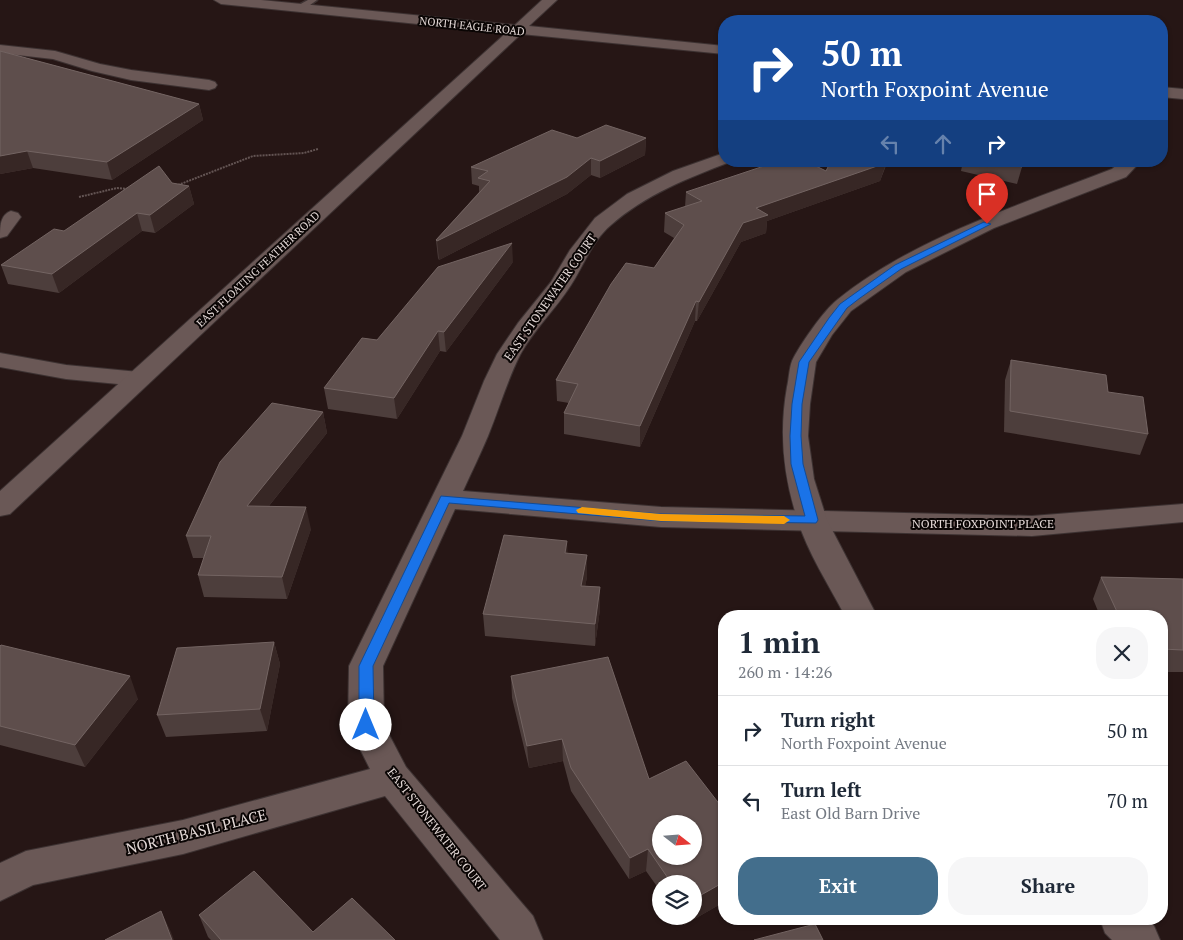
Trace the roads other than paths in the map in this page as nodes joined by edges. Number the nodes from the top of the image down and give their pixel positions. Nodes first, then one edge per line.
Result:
1 (221, 0) edge
2 (313, 0) edge
3 (550, 0) edge
4 (300, 8) junction
5 (515, 30) junction
6 (0, 49) edge
7 (718, 49) edge
8 (209, 85) dead end
9 (1168, 93) edge
10 (1183, 94) edge
11 (718, 160) edge
12 (1126, 167) edge
13 (0, 360) edge
14 (139, 379) junction
15 (445, 498) junction
16 (0, 507) edge
17 (1183, 513) edge
18 (812, 520) junction
19 (858, 610) edge
20 (393, 778) junction
21 (0, 883) edge
22 (1125, 925) edge
23 (522, 940) edge
24 (1139, 940) edge

1 - 4 street, NORTH EAGLE ROAD
2 - 4 lane
3 - 5 street, EAST FLOATING FEATHER ROAD
4 - 5 street, NORTH EAGLE ROAD
5 - 7 street, NORTH EAGLE ROAD
5 - 14 street, EAST FLOATING FEATHER ROAD
6 - 8 street
9 - 10 street
11 - 15 street, EAST STONEWATER COURT
12 - 18 street
13 - 14 street
14 - 16 street, EAST FLOATING FEATHER ROAD
15 - 18 street, NORTH FOXPOINT PLACE
15 - 20 street, EAST STONEWATER COURT
17 - 18 street, NORTH FOXPOINT PLACE
18 - 19 street
20 - 21 street, NORTH BASIL PLACE
20 - 23 street, EAST STONEWATER COURT
22 - 24 street

